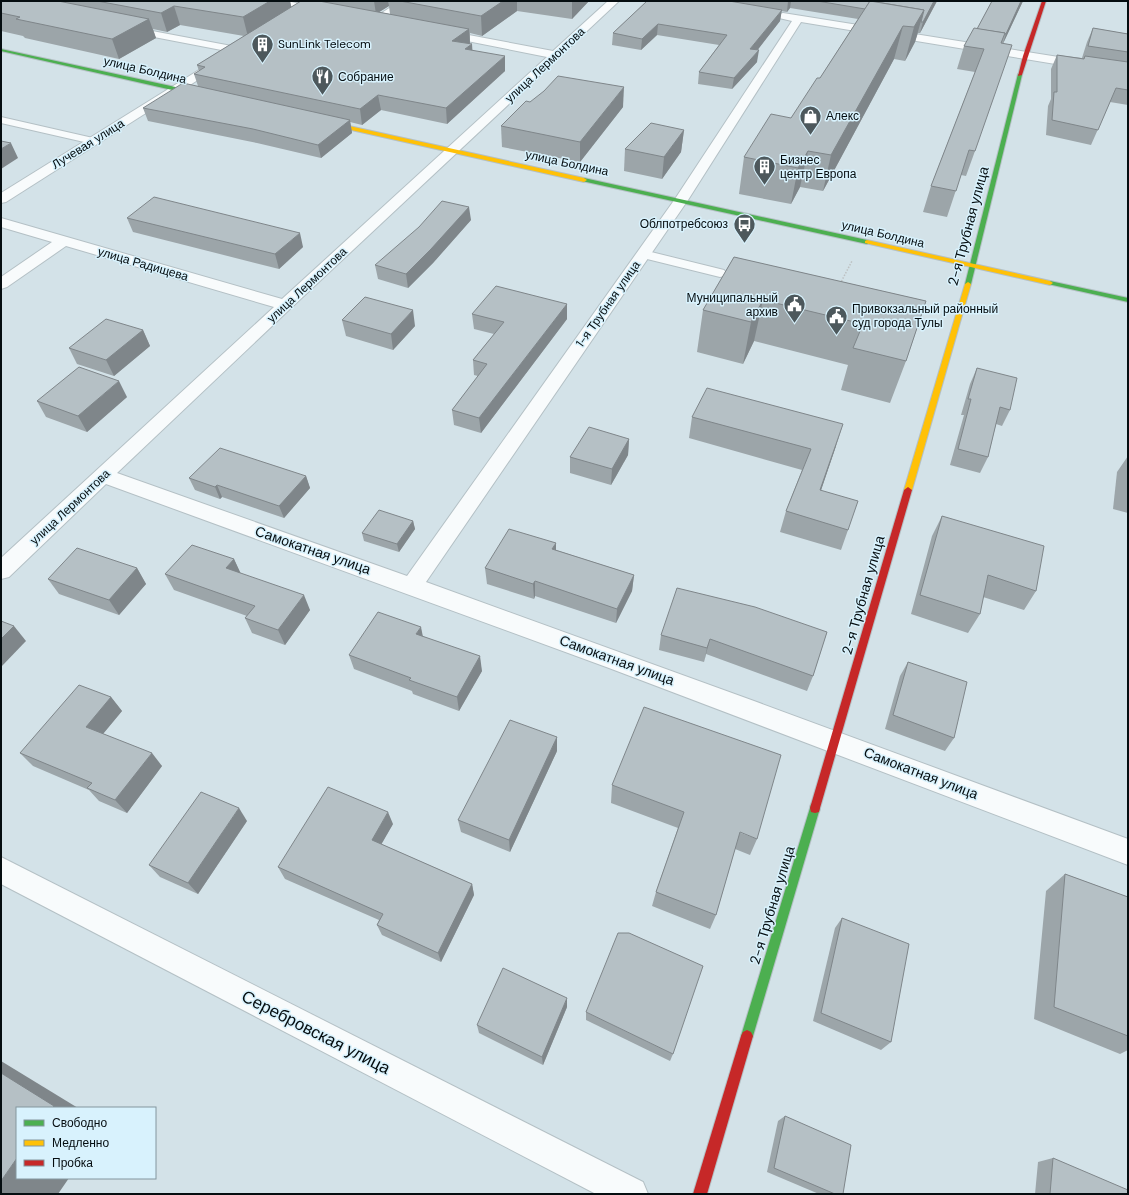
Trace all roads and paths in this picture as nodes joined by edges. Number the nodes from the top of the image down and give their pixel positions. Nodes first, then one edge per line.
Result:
1 (269, 1) edge
2 (407, 1) edge
3 (614, 1) edge
4 (1044, 1) edge
5 (305, 8) junction
6 (334, 13) edge
7 (774, 15) edge
8 (293, 16) edge
9 (798, 19) junction
10 (393, 23) edge
11 (123, 28) edge
12 (432, 31) edge
13 (250, 43) edge
14 (1, 50) edge
15 (237, 50) junction
16 (556, 55) junction
17 (1025, 56) junction
18 (1128, 72) edge
19 (176, 89) junction
20 (214, 98) edge
21 (1, 120) edge
22 (314, 120) edge
23 (93, 141) junction
24 (452, 150) junction
25 (1, 200) edge
26 (681, 200) junction
27 (1, 222) edge
28 (64, 240) junction
29 (643, 254) junction
30 (852, 261) dead end
31 (973, 267) junction
32 (720, 273) dead end
33 (1, 284) edge
34 (838, 287) edge
35 (1128, 300) edge
36 (285, 305) junction
37 (916, 321) edge
38 (954, 330) junction
39 (104, 476) junction
40 (1, 571) edge
41 (412, 585) junction
42 (835, 740) junction
43 (1128, 852) edge
44 (1, 870) edge
45 (631, 1194) edge
46 (700, 1194) edge

1 - 5 street
2 - 10 street
3 - 16 street, улица Лермонтова
4 - 17 street, 2-я Трубная улица
5 - 6 street
5 - 8 street
7 - 9 street
9 - 17 street
9 - 26 street, 1-я Трубная улица
11 - 15 lane
12 - 16 street
13 - 15 street, Лучевая улица
14 - 19 street, улица Болдина
15 - 19 street, Лучевая улица
16 - 24 street, улица Лермонтова
17 - 18 street
17 - 31 street, 2-я Трубная улица
19 - 20 street, улица Болдина
19 - 23 street, Лучевая улица
21 - 23 lane
22 - 24 street, улица Болдина
23 - 25 street, Лучевая улица
24 - 26 street, улица Болдина
24 - 36 street, улица Лермонтова
26 - 29 street, 1-я Трубная улица
26 - 31 street, улица Болдина
27 - 28 street, улица Радищева
28 - 33 street
28 - 36 street, улица Радищева
29 - 32 lane
29 - 41 street, 1-я Трубная улица
30 - 34 path
31 - 35 street, улица Болдина
31 - 38 street, 2-я Трубная улица
36 - 39 street, улица Лермонтова
37 - 38 path
38 - 42 street, 2-я Трубная улица
39 - 40 street, улица Лермонтова
39 - 41 street, Самокатная улица
41 - 42 street, Самокатная улица
42 - 43 street, Самокатная улица
42 - 46 street, 2-я Трубная улица
44 - 45 street, Серебровская улица

